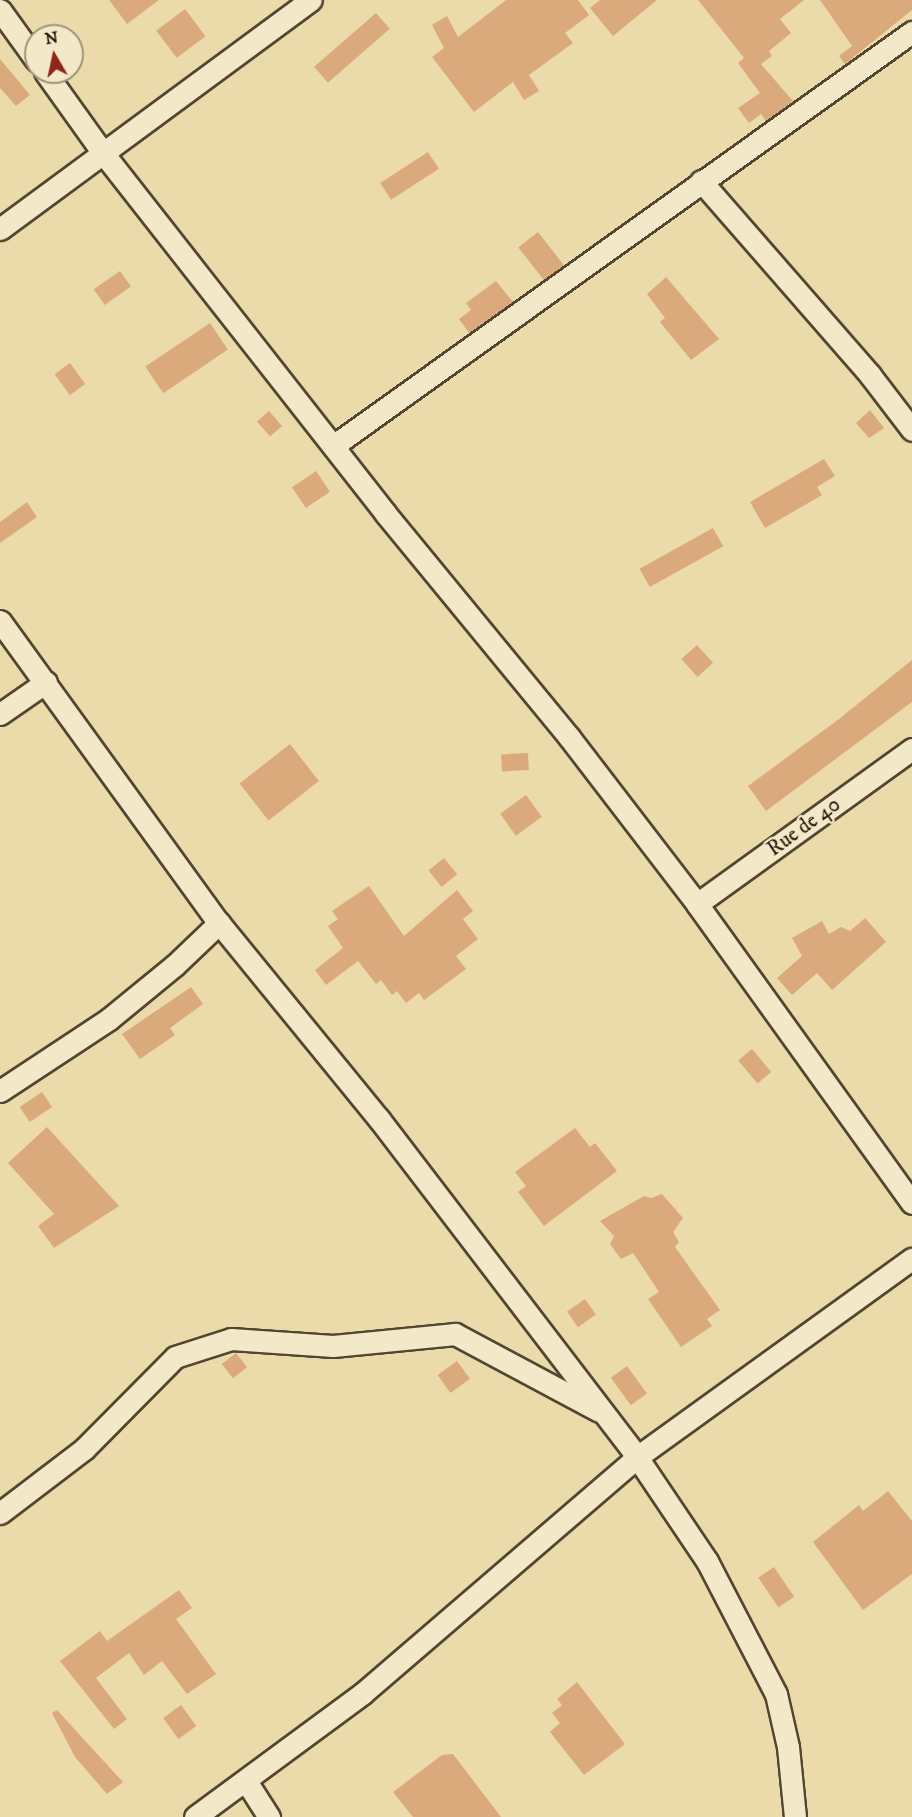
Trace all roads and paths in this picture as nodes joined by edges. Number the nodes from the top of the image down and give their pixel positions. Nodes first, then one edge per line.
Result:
1 (311, 0) edge
2 (0, 10) edge
3 (912, 32) edge
4 (24, 43) edge
5 (54, 84) edge
6 (103, 153) junction
7 (701, 181) junction
8 (0, 229) edge
9 (912, 430) edge
10 (333, 446) junction
11 (0, 621) edge
12 (46, 682) junction
13 (0, 714) edge
14 (912, 749) edge
15 (697, 904) junction
16 (219, 922) junction
17 (0, 1091) edge
18 (912, 1203) edge
19 (912, 1259) edge
20 (605, 1414) junction
21 (638, 1457) junction
22 (0, 1513) edge
23 (246, 1781) junction
24 (195, 1817) edge
25 (269, 1817) edge
26 (795, 1817) edge

1 - 6 street
2 - 4 street
3 - 7 street
5 - 6 street
6 - 8 street
6 - 10 street
7 - 9 street
7 - 10 street
10 - 15 street
11 - 12 street
12 - 13 street
12 - 16 street
14 - 15 street, Rue de 40
15 - 18 street
16 - 17 street
16 - 20 street
19 - 21 street
20 - 21 street
20 - 22 street
21 - 23 street
21 - 26 street
23 - 24 street
23 - 25 street

